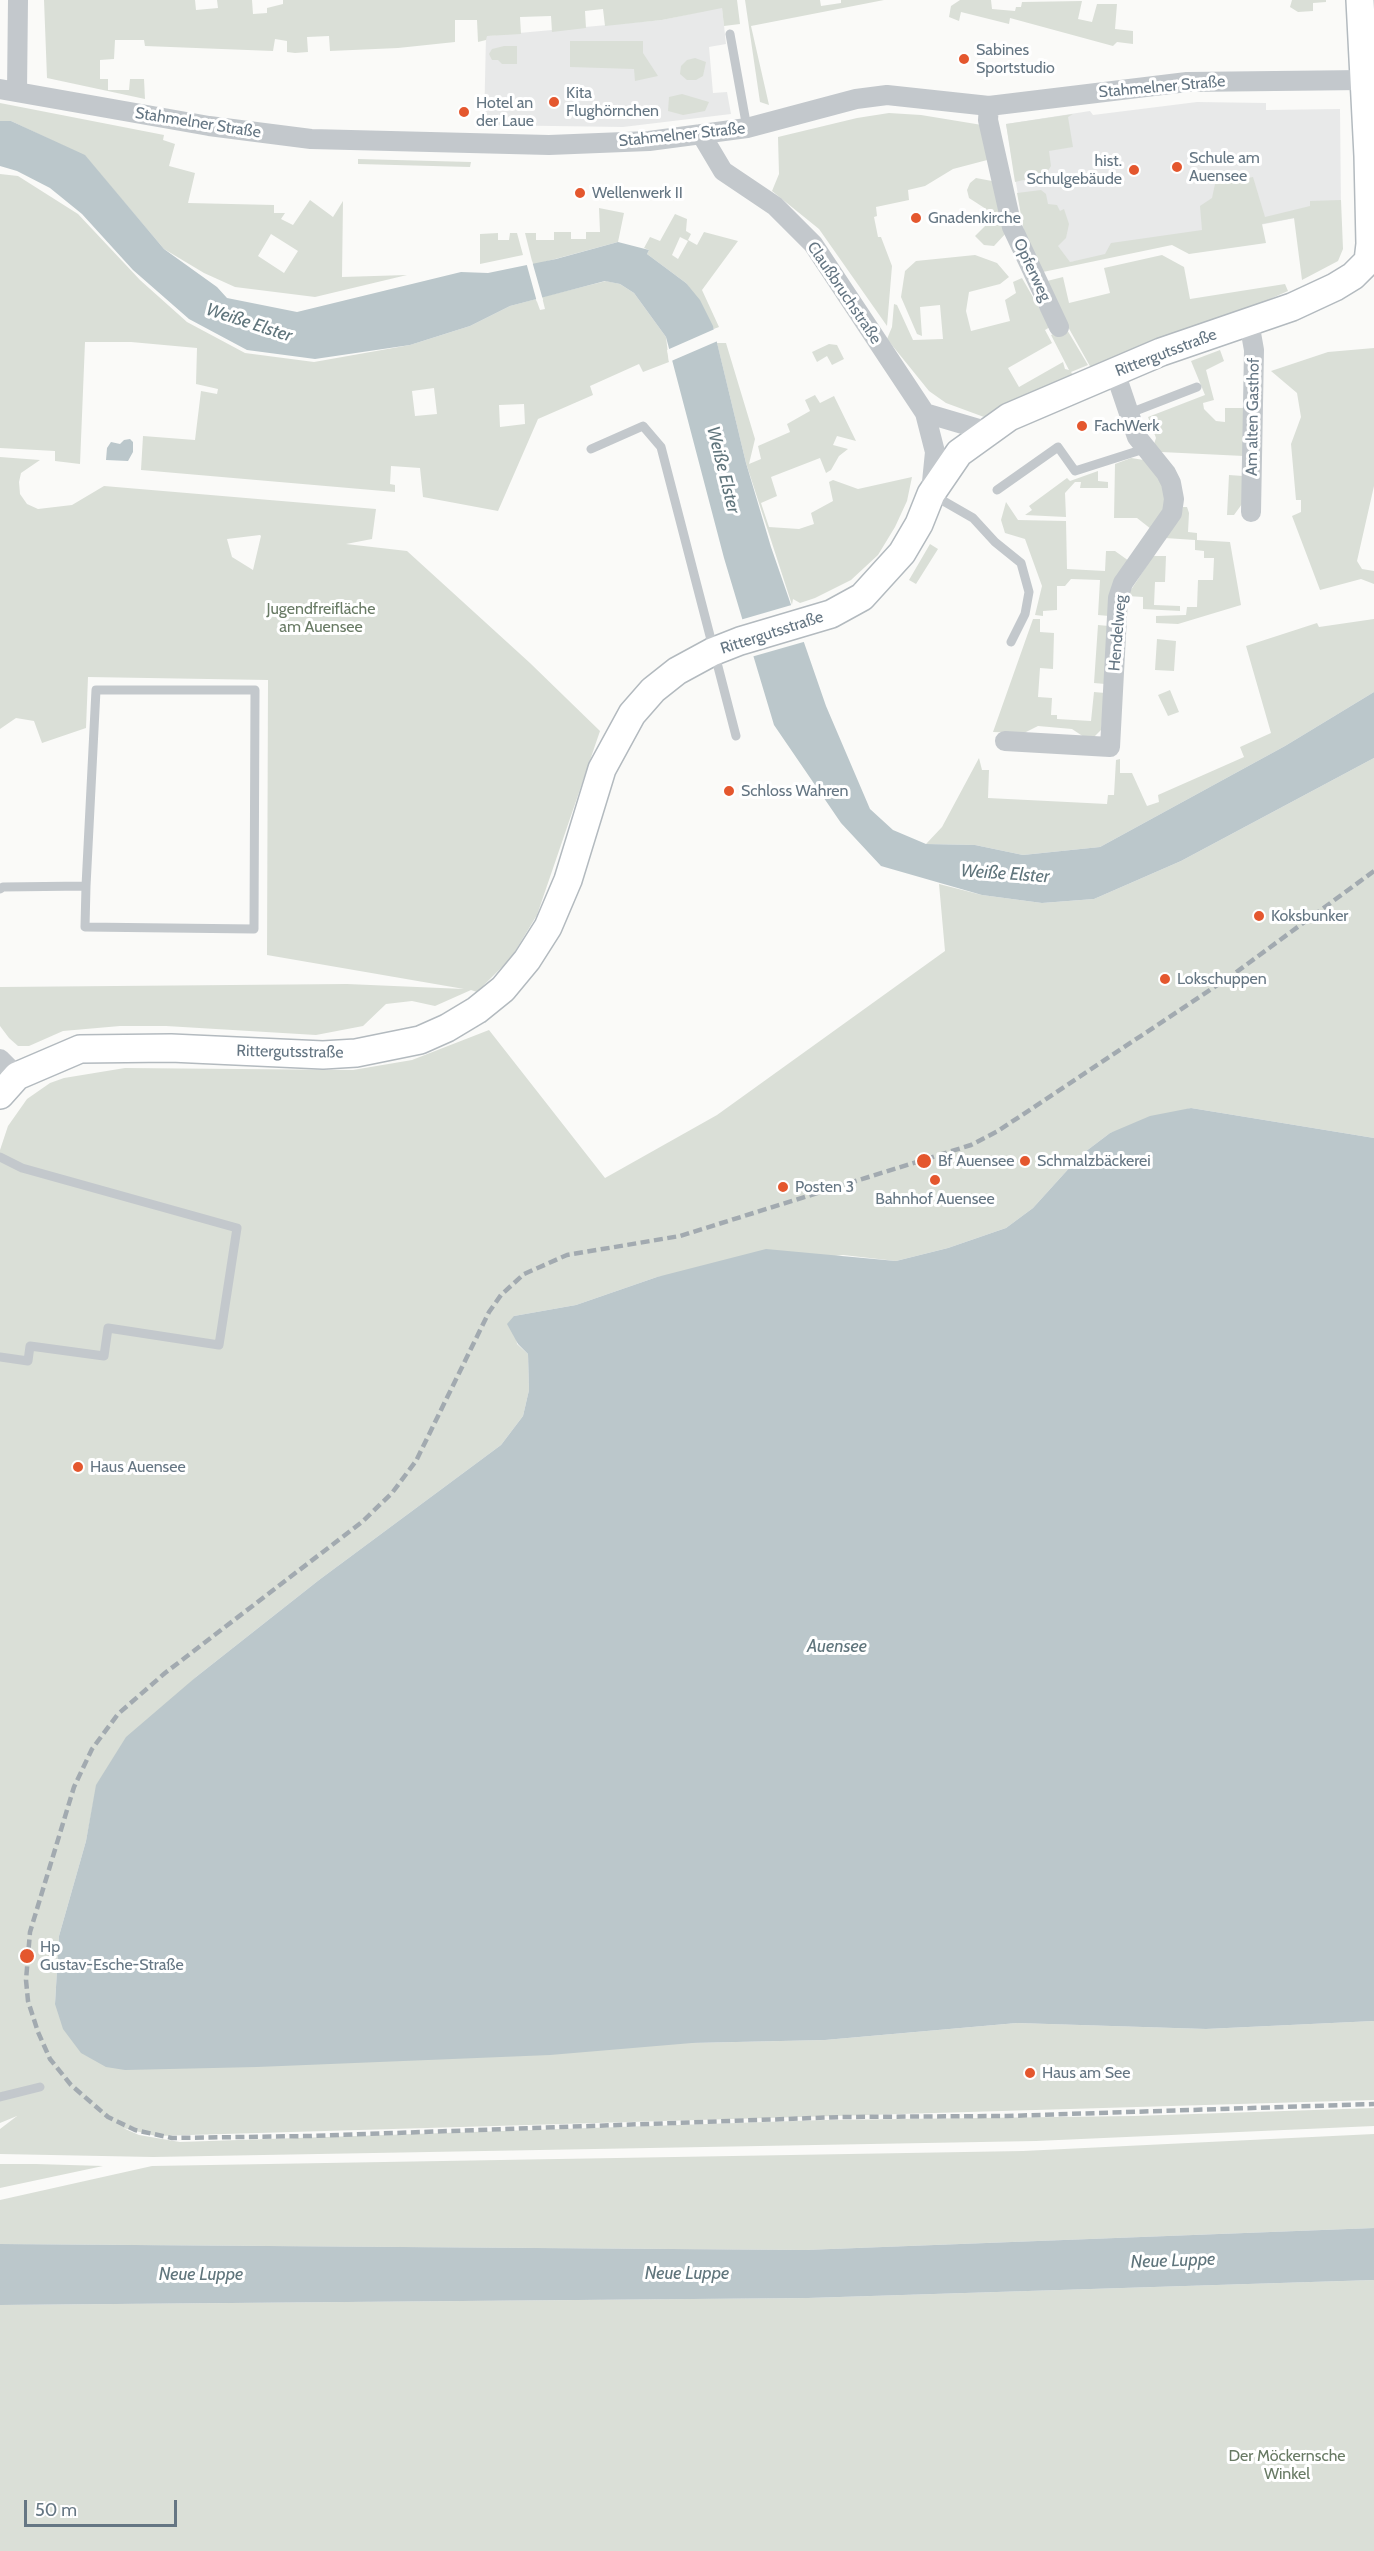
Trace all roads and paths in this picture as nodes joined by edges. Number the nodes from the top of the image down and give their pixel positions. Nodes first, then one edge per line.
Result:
1 (18, 0) edge
2 (1360, 0) edge
3 (730, 34) dead end
4 (1363, 80) junction
5 (9, 91) edge
6 (989, 106) junction
7 (1370, 108) edge
8 (747, 128) junction
9 (701, 134) junction
10 (1371, 263) edge
11 (1249, 322) junction
12 (1059, 327) dead end
13 (1115, 372) junction
14 (1197, 387) dead end
15 (925, 413) junction
16 (1130, 413) junction
17 (986, 431) junction
18 (591, 449) dead end
19 (1144, 449) junction
20 (997, 490) dead end
21 (931, 494) junction
22 (1251, 512) dead end
23 (1011, 642) dead end
24 (712, 652) junction
25 (736, 736) dead end
26 (1005, 741) dead end
27 (86, 886) junction
28 (0, 890) edge
29 (6, 1076) edge
30 (0, 1157) edge
31 (0, 1356) edge
32 (40, 2087) dead end
33 (0, 2097) edge

1 - 5 street
2 - 4 main road
3 - 8 lane
4 - 6 street, Stahmelner Straße
4 - 7 main road
5 - 9 street, Stahmelner Straße
6 - 8 street, Stahmelner Straße
6 - 12 street, Opferweg
7 - 10 main road
8 - 9 street, Stahmelner Straße
9 - 15 street, Claußbruchstraße
10 - 11 main road, Rittergutsstraße
11 - 13 main road, Rittergutsstraße
11 - 22 street, Am alten Gasthof
13 - 16 street, Hendelweg
13 - 17 main road, Rittergutsstraße
14 - 16 lane
15 - 17 street
15 - 21 street, Claußbruchstraße
16 - 19 street, Hendelweg
17 - 21 main road, Rittergutsstraße
18 - 24 lane
19 - 20 lane
19 - 26 street, Hendelweg
21 - 23 lane
21 - 24 main road, Rittergutsstraße
24 - 25 lane
24 - 29 main road, Rittergutsstraße
27 - 27 lane
27 - 28 lane
30 - 31 lane
32 - 33 lane

